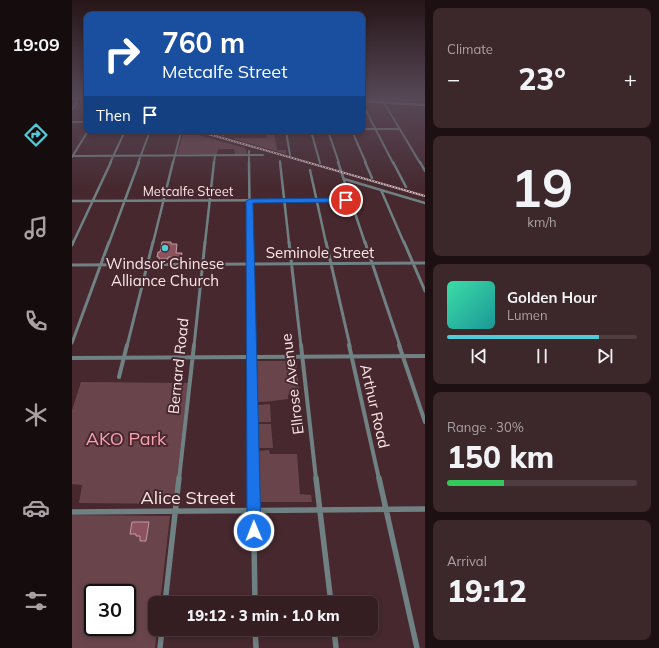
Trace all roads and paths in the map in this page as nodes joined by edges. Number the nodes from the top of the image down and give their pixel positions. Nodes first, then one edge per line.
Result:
1 (377, 130) edge
2 (400, 130) edge
3 (86, 134) edge
4 (124, 134) edge
5 (149, 134) edge
6 (180, 134) edge
7 (286, 134) edge
8 (312, 134) edge
9 (329, 134) edge
10 (353, 134) edge
11 (249, 153) junction
12 (141, 155) junction
13 (215, 155) junction
14 (290, 155) dead end
15 (72, 156) edge
16 (114, 156) junction
17 (175, 156) junction
18 (263, 156) dead end
19 (280, 161) dead end
20 (320, 163) dead end
21 (310, 170) dead end
22 (425, 171) edge
23 (372, 178) dead end
24 (344, 179) junction
25 (406, 187) dead end
26 (381, 190) junction
27 (284, 200) junction
28 (317, 200) junction
29 (352, 200) junction
30 (72, 201) edge
31 (93, 201) junction
32 (125, 201) junction
33 (164, 201) junction
34 (209, 201) junction
35 (250, 201) junction
36 (423, 202) edge
37 (425, 208) edge
38 (72, 245) edge
39 (291, 263) junction
40 (331, 263) junction
41 (372, 263) junction
42 (413, 263) junction
43 (425, 263) edge
44 (72, 264) edge
45 (148, 264) junction
46 (202, 264) junction
47 (250, 264) junction
48 (101, 265) junction
49 (425, 291) edge
50 (72, 343) edge
51 (302, 356) junction
52 (352, 356) junction
53 (403, 356) junction
54 (425, 356) edge
55 (124, 357) junction
56 (192, 357) junction
57 (252, 357) junction
58 (72, 358) edge
59 (119, 377) dead end
60 (425, 422) edge
61 (386, 509) junction
62 (425, 509) edge
63 (254, 510) junction
64 (320, 510) junction
65 (175, 511) junction
66 (72, 512) edge
67 (166, 596) edge
68 (255, 596) edge
69 (330, 596) edge
70 (161, 636) edge
71 (256, 636) edge
72 (335, 636) edge
73 (160, 648) edge
74 (256, 648) edge
75 (336, 648) edge
76 (417, 648) edge

1 - 25 street
2 - 22 street
3 - 15 street
4 - 16 street
5 - 12 street
6 - 17 street
7 - 14 street
8 - 20 street
9 - 24 street
10 - 23 street
11 - 13 street
11 - 18 street
11 - 35 street
12 - 16 street
12 - 17 street
12 - 32 street
13 - 17 street
13 - 34 street, Bernard Road
15 - 16 street
16 - 31 street
17 - 33 street
19 - 27 street, Ellrose Avenue
21 - 28 street, Arthur Road
24 - 26 street
24 - 29 street
26 - 36 street
26 - 42 street
27 - 28 street, Metcalfe Street
27 - 35 street, Metcalfe Street
27 - 39 street, Ellrose Avenue
28 - 29 street, Metcalfe Street
28 - 40 street, Arthur Road
29 - 41 street
30 - 31 street, Metcalfe Street
31 - 32 street, Metcalfe Street
31 - 38 street
32 - 33 street, Metcalfe Street
32 - 48 street
33 - 34 street, Metcalfe Street
33 - 45 street
34 - 35 street, Metcalfe Street
34 - 46 street, Bernard Road
35 - 47 street
36 - 37 street
39 - 40 street, Seminole Street
39 - 47 street, Seminole Street
39 - 51 street, Ellrose Avenue
40 - 41 street, Seminole Street
40 - 52 street, Arthur Road
41 - 42 street, Seminole Street
41 - 53 street
42 - 43 street, Seminole Street
42 - 49 street
44 - 48 street, Seminole Street
45 - 46 street, Seminole Street
45 - 48 street, Seminole Street
45 - 55 street
46 - 47 street, Seminole Street
46 - 56 street, Bernard Road
47 - 57 street
48 - 50 street
51 - 52 street
51 - 57 street
51 - 64 street, Ellrose Avenue
52 - 53 street
52 - 61 street, Arthur Road
53 - 54 street
53 - 60 street
55 - 56 street
55 - 58 street
55 - 59 street
56 - 57 street
56 - 65 street, Bernard Road
57 - 63 street
61 - 62 street, Alice Street
61 - 64 street, Alice Street
61 - 76 street, Arthur Road
63 - 64 street, Alice Street
63 - 65 street, Alice Street
63 - 68 street
64 - 69 street, Ellrose Avenue
65 - 66 street, Alice Street
65 - 67 street, Bernard Road
70 - 73 street
71 - 74 street
72 - 75 street

